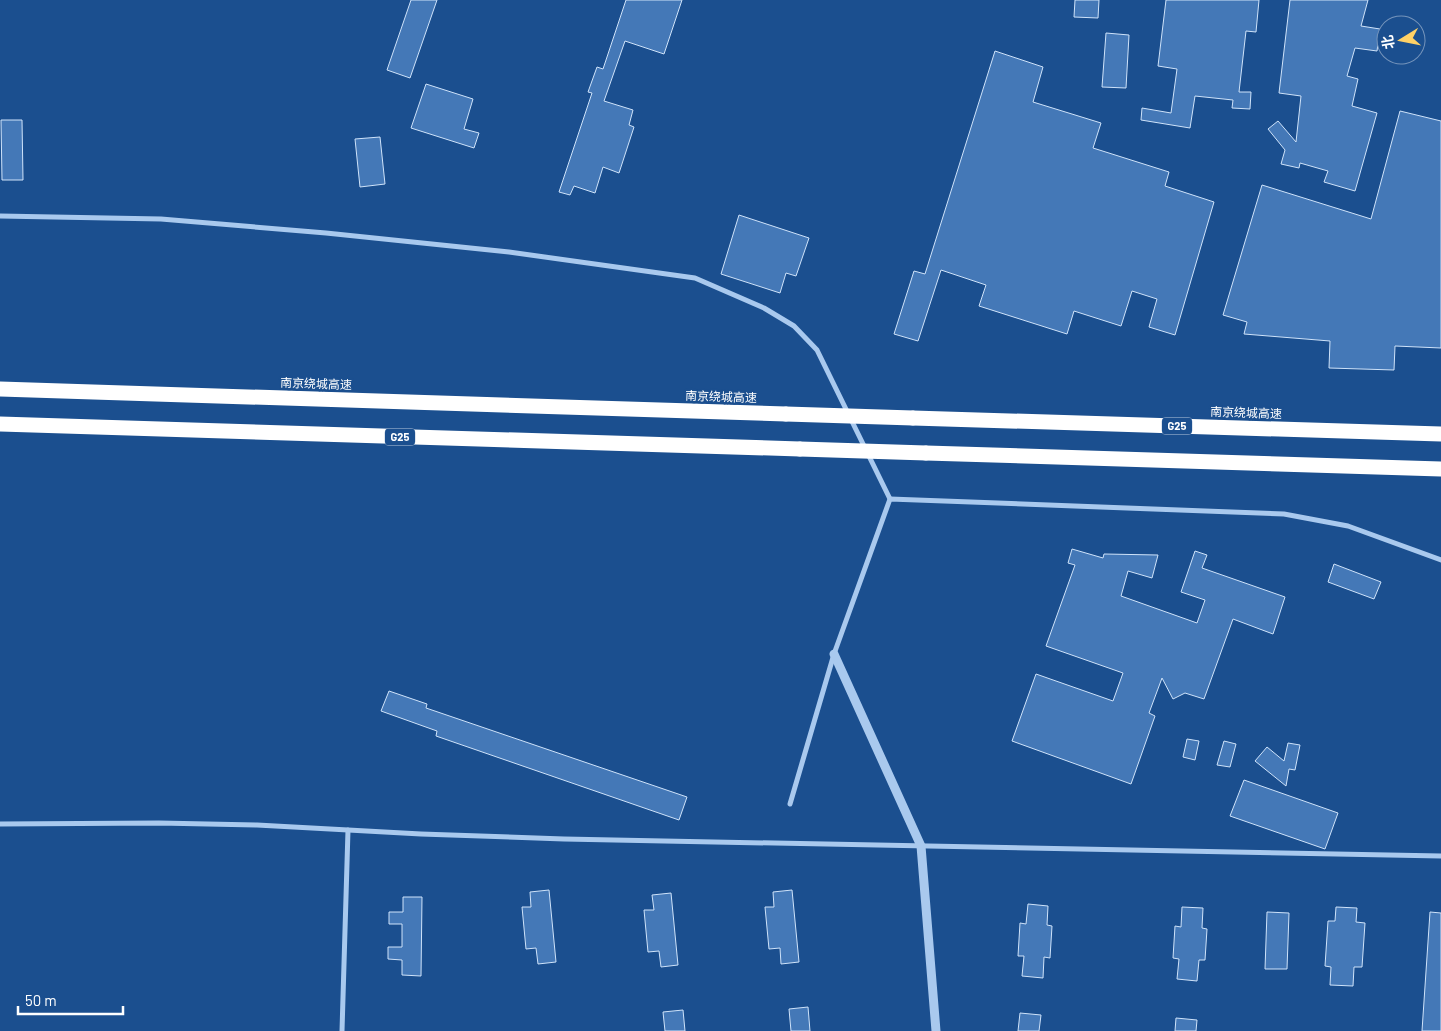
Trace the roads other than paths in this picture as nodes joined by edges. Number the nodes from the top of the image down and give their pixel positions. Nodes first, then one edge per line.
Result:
1 (0, 216) edge
2 (0, 389) edge
3 (0, 424) edge
4 (1441, 434) edge
5 (1441, 469) edge
6 (890, 499) junction
7 (1441, 560) edge
8 (834, 654) junction
9 (790, 804) dead end
10 (0, 824) edge
11 (348, 830) junction
12 (921, 846) junction
13 (1441, 856) edge
14 (342, 1031) edge
15 (936, 1031) edge

1 - 6 street
2 - 4 highway, 南京绕城高速 / G25, bridge
3 - 5 highway, G25, bridge
6 - 7 street
6 - 8 street
8 - 9 street
8 - 12 street
10 - 11 street
11 - 12 street
11 - 14 street
12 - 13 street
12 - 15 street

